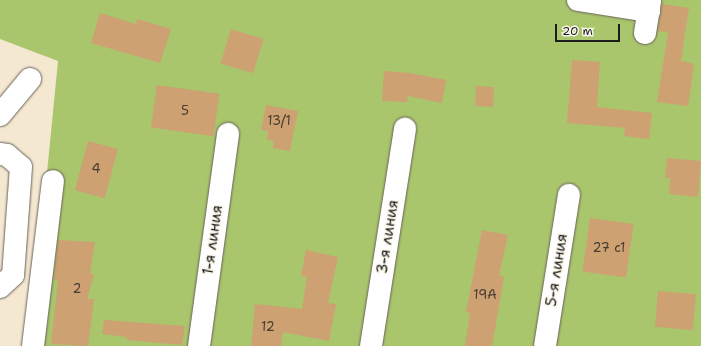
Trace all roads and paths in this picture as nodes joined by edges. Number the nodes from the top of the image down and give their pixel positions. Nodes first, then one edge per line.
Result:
1 (578, 0) edge
2 (649, 5) edge
3 (645, 33) dead end
4 (30, 79) dead end
5 (0, 116) edge
6 (405, 129) dead end
7 (228, 134) dead end
8 (0, 154) edge
9 (54, 181) dead end
10 (569, 195) dead end
11 (0, 287) edge
12 (33, 346) edge
13 (198, 346) edge
14 (370, 346) edge
15 (545, 346) edge

1 - 2 lane
2 - 3 lane
4 - 5 lane
6 - 14 lane, 3-я линия
7 - 13 lane, 1-я линия
8 - 11 lane
9 - 12 lane
10 - 15 lane, 5-я линия

